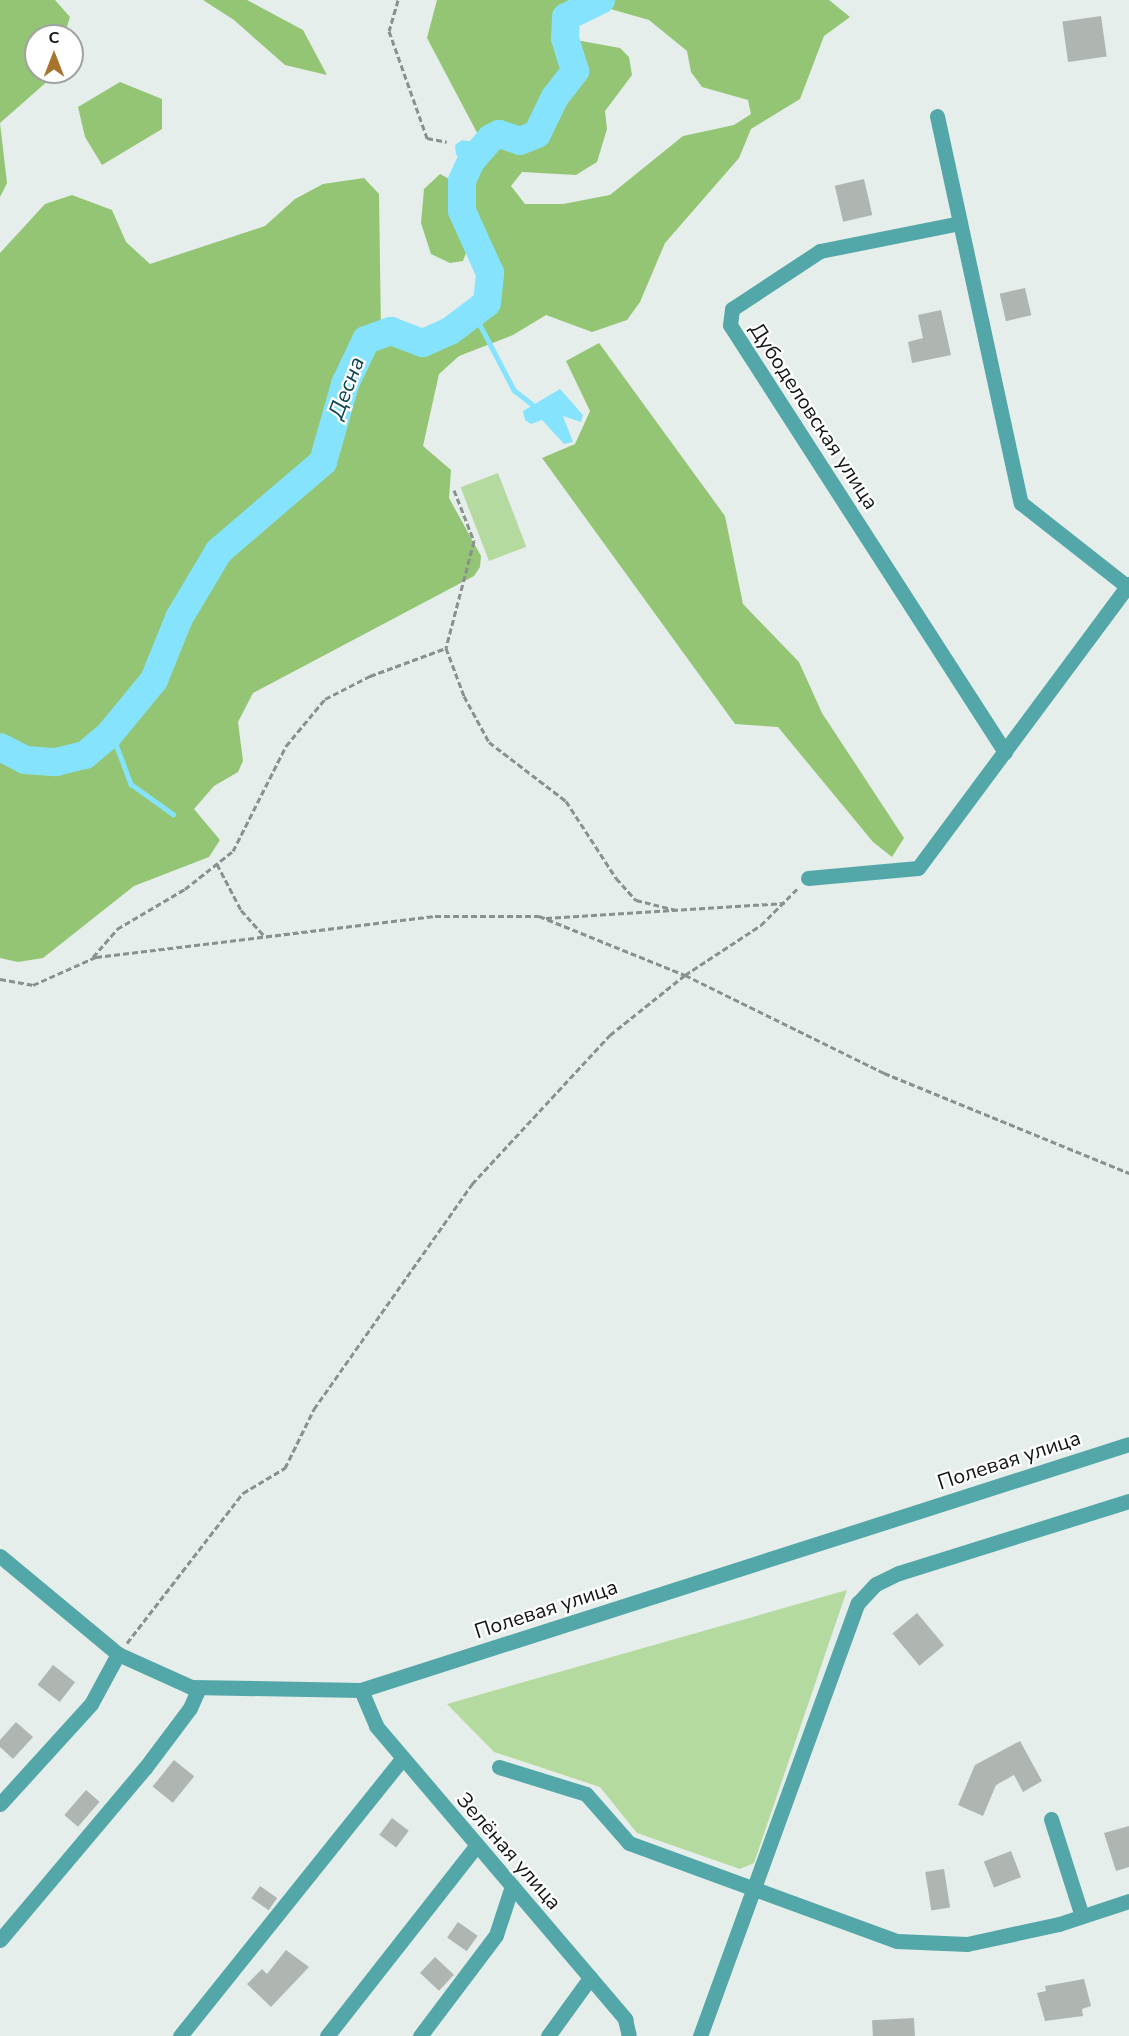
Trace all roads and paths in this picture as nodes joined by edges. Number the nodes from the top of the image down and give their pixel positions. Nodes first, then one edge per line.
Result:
1 (398, 0) edge
2 (937, 116) dead end
3 (447, 142) dead end
4 (960, 223) junction
5 (454, 490) dead end
6 (1129, 586) edge
7 (446, 648) junction
8 (1005, 752) junction
9 (217, 864) junction
10 (808, 878) joint
11 (785, 903) junction
12 (676, 910) junction
13 (544, 918) junction
14 (265, 937) junction
15 (92, 958) junction
16 (685, 975) junction
17 (0, 979) edge
18 (1129, 1173) edge
19 (1129, 1444) edge
20 (1129, 1501) edge
21 (0, 1556) edge
22 (118, 1654) junction
23 (199, 1688) junction
24 (361, 1690) junction
25 (402, 1759) junction
26 (499, 1767) dead end
27 (0, 1804) edge
28 (1050, 1819) dead end
29 (477, 1845) junction
30 (512, 1886) junction
31 (753, 1891) junction
32 (1129, 1901) edge
33 (1082, 1916) junction
34 (0, 1940) edge
35 (590, 1978) junction
36 (180, 2036) edge
37 (327, 2036) edge
38 (420, 2036) edge
39 (548, 2036) edge
40 (629, 2036) edge
41 (700, 2036) edge

1 - 3 path
2 - 4 street
4 - 6 street
4 - 8 street, Дубоделовская улица
5 - 7 path
6 - 8 street
7 - 9 path
7 - 12 path
8 - 10 street
9 - 14 path
9 - 15 path
10 - 11 path
11 - 12 path
11 - 16 path
12 - 13 path
13 - 14 path
13 - 16 path
14 - 15 path
15 - 17 path
16 - 18 path
16 - 22 path
19 - 24 street, Полевая улица
20 - 31 street
21 - 22 street, Полевая улица
22 - 23 street, Полевая улица
22 - 27 street
23 - 24 street, Полевая улица
23 - 34 street
24 - 25 street, Зелёная улица
25 - 29 street, Зелёная улица
25 - 36 street
26 - 31 street
28 - 33 street
29 - 30 street, Зелёная улица
29 - 37 street
30 - 35 street, Зелёная улица
30 - 38 street
31 - 33 street
31 - 41 street
32 - 33 street
35 - 39 street
35 - 40 street, Зелёная улица

